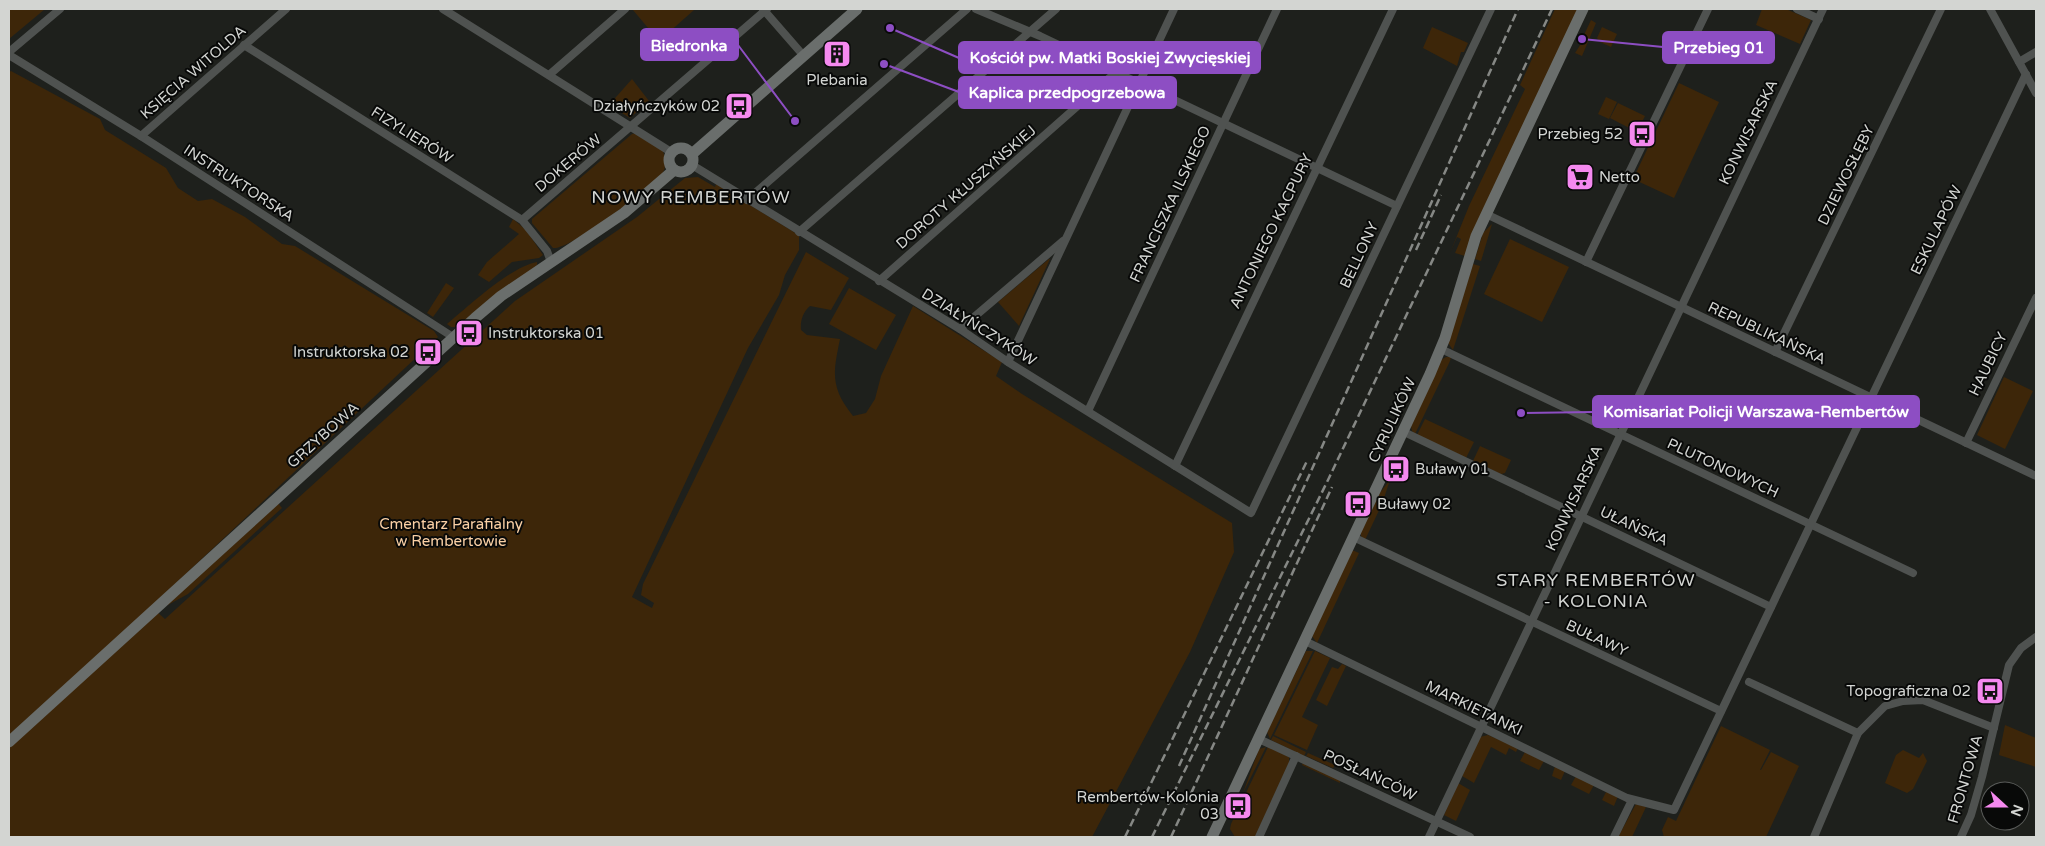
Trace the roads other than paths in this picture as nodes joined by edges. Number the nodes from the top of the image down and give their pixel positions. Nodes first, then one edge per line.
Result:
1 (60, 9) edge
2 (286, 9) edge
3 (624, 9) edge
4 (765, 9) edge
5 (857, 9) edge
6 (967, 9) edge
7 (976, 9) edge
8 (1056, 9) edge
9 (1174, 9) edge
10 (1277, 9) edge
11 (1393, 9) edge
12 (1491, 9) edge
13 (1583, 9) edge
14 (1708, 9) edge
15 (1797, 9) edge
16 (1823, 9) edge
17 (1941, 9) edge
18 (1990, 9) edge
19 (448, 10) edge
20 (1818, 19) junction
21 (1030, 32) junction
22 (244, 45) junction
23 (2036, 52) edge
24 (9, 53) edge
25 (803, 56) junction
26 (2019, 62) junction
27 (1115, 73) junction
28 (2026, 74) junction
29 (549, 75) junction
30 (1139, 84) junction
31 (2036, 93) edge
32 (1223, 124) junction
33 (632, 126) junction
34 (141, 136) junction
35 (672, 152) junction
36 (692, 159) junction
37 (1317, 168) junction
38 (674, 170) junction
39 (747, 200) junction
40 (1397, 206) junction
41 (1486, 214) junction
42 (522, 220) junction
43 (799, 232) junction
44 (1066, 239) junction
45 (551, 262) junction
46 (1586, 262) junction
47 (878, 281) junction
48 (2036, 298) edge
49 (1680, 307) junction
50 (960, 330) junction
51 (453, 337) junction
52 (1441, 349) junction
53 (1775, 352) junction
54 (1008, 362) junction
55 (1870, 397) junction
56 (1088, 411) junction
57 (1404, 432) junction
58 (1619, 434) junction
59 (1966, 443) junction
60 (1175, 466) junction
61 (2036, 476) edge
62 (1251, 513) joint
63 (1580, 516) junction
64 (1811, 524) junction
65 (1353, 538) junction
66 (1913, 573) dead end
67 (1771, 607) junction
68 (1531, 622) junction
69 (2036, 637) edge
70 (1304, 641) junction
71 (1750, 682) dead end
72 (1720, 711) junction
73 (1482, 727) junction
74 (1994, 728) junction
75 (1858, 733) junction
76 (1259, 739) junction
77 (9, 742) edge
78 (1296, 756) junction
79 (1632, 800) junction
80 (1436, 821) junction
81 (1212, 837) edge
82 (1259, 837) edge
83 (1429, 837) edge
84 (1470, 837) edge
85 (1614, 837) edge
86 (1814, 837) edge
87 (1962, 837) edge

1 - 24 street
2 - 22 street, KSIĘCIA WITOLDA
3 - 29 street
4 - 25 street
4 - 33 street, DOKERÓW
5 - 25 street
6 - 39 street
7 - 21 street
8 - 21 street
9 - 30 street
10 - 32 street, FRANCISZKA ILSKIEGO
11 - 37 street, ANTONIEGO KACPURY
12 - 40 street, BELLONY
13 - 41 street, CYRULIKÓW
14 - 46 street
15 - 20 street
16 - 20 street, KONWISARSKA
17 - 53 street, DZIEWOSŁĘBY
18 - 26 street
19 - 29 street
20 - 49 street, KONWISARSKA
21 - 27 street
21 - 43 street
22 - 34 street, KSIĘCIA WITOLDA
22 - 42 street, FIZYLIERÓW
23 - 26 street
24 - 34 street, INSTRUKTORSKA
25 - 36 street
26 - 28 street
27 - 30 street
27 - 47 street, DOROTY KŁUSZYŃSKIEJ
28 - 31 street
28 - 55 street, ESKULAPÓW
29 - 33 street
30 - 32 street
30 - 44 street
32 - 37 street
32 - 56 street, FRANCISZKA ILSKIEGO
33 - 35 street
33 - 42 street, DOKERÓW
34 - 51 street, INSTRUKTORSKA
35 - 36 street
35 - 38 street
36 - 38 street
36 - 39 street, DZIAŁYŃCZYKÓW
37 - 40 street
37 - 60 street, ANTONIEGO KACPURY
38 - 45 street, GRZYBOWA
39 - 43 street, DZIAŁYŃCZYKÓW
40 - 62 street, BELLONY
41 - 46 street, REPUBLIKAŃSKA
41 - 52 street, CYRULIKÓW
42 - 45 street, FIZYLIERÓW
43 - 47 street, DZIAŁYŃCZYKÓW
44 - 50 street
44 - 54 street
45 - 51 street, GRZYBOWA
46 - 49 street, REPUBLIKAŃSKA
47 - 50 street, DZIAŁYŃCZYKÓW
48 - 59 street, HAUBICY
49 - 53 street, REPUBLIKAŃSKA
49 - 58 street, KONWISARSKA
50 - 54 street, DZIAŁYŃCZYKÓW
51 - 77 street, GRZYBOWA
52 - 57 street, CYRULIKÓW
52 - 58 street, PLUTONOWYCH
53 - 55 street, REPUBLIKAŃSKA
54 - 56 street, DZIAŁYŃCZYKÓW
55 - 59 street, REPUBLIKAŃSKA
55 - 64 street, ESKULAPÓW
56 - 60 street, DZIAŁYŃCZYKÓW
57 - 63 street, UŁAŃSKA
57 - 65 street, CYRULIKÓW
58 - 63 street, KONWISARSKA
58 - 64 street, PLUTONOWYCH
59 - 61 street, REPUBLIKAŃSKA
60 - 62 street, DZIAŁYŃCZYKÓW
63 - 67 street, UŁAŃSKA
63 - 68 street, KONWISARSKA
64 - 66 street, PLUTONOWYCH
64 - 67 street, ESKULAPÓW
65 - 68 street, BUŁAWY
65 - 70 street, CYRULIKÓW
67 - 72 street, ESKULAPÓW
68 - 72 street, BUŁAWY
68 - 73 street, KONWISARSKA
69 - 74 street, FRONTOWA
70 - 73 street, MARKIETANKI
70 - 76 street, CYRULIKÓW
71 - 75 street
72 - 79 street, MARKIETANKI
73 - 79 street, MARKIETANKI
73 - 80 street, KONWISARSKA
74 - 75 street
74 - 87 street, FRONTOWA
75 - 86 street
76 - 78 street, POSŁAŃCÓW
76 - 81 street, CYRULIKÓW
78 - 80 street, POSŁAŃCÓW
78 - 82 street
79 - 85 street
80 - 83 street, KONWISARSKA
80 - 84 street, POSŁAŃCÓW

